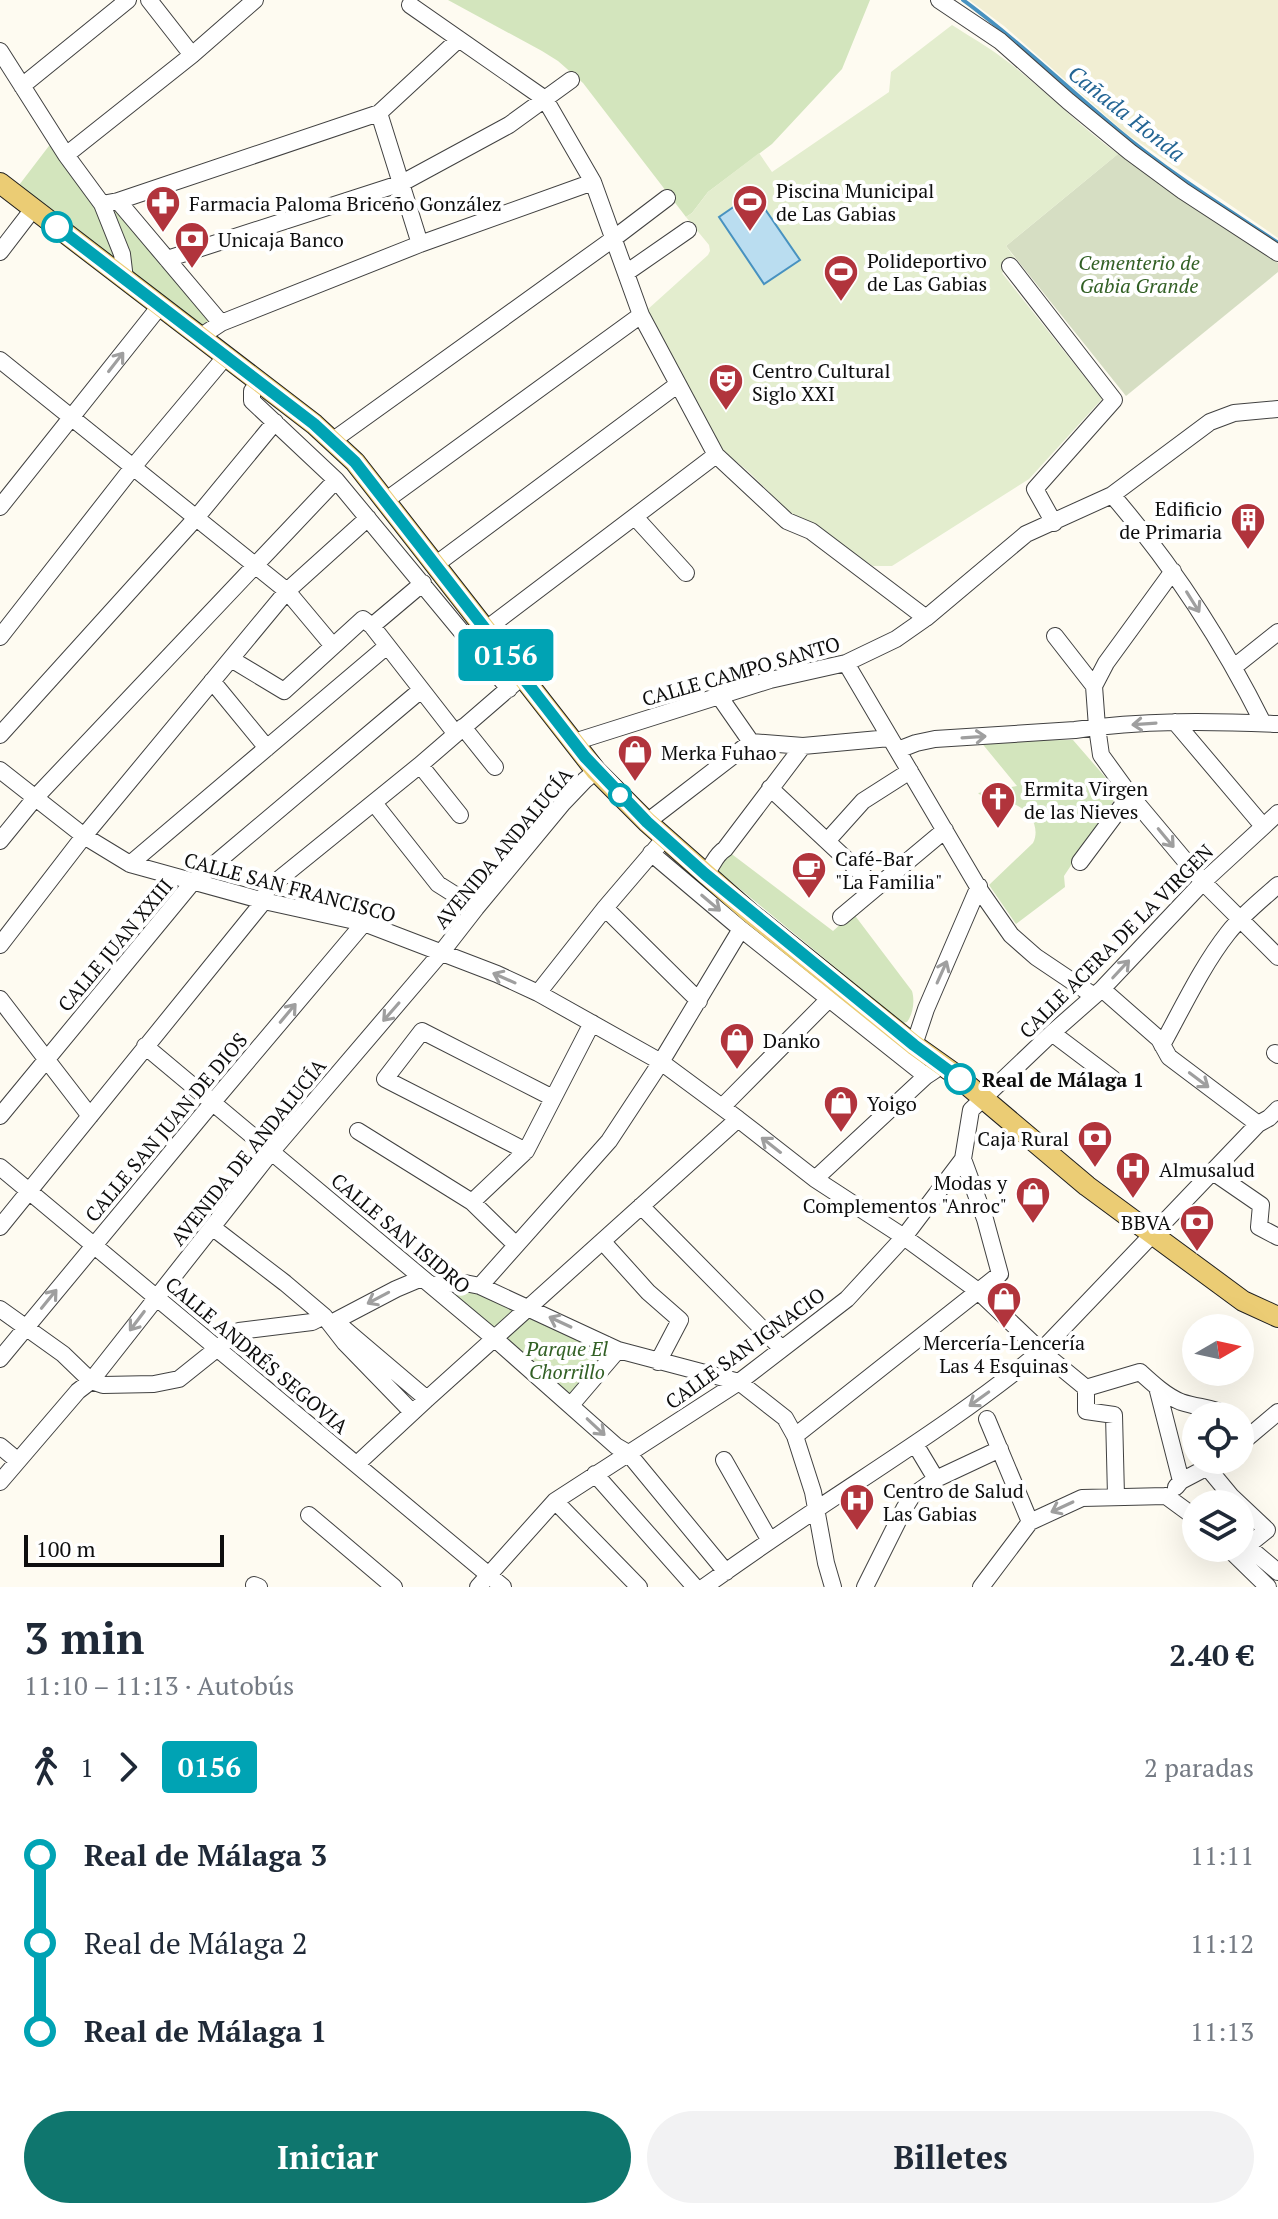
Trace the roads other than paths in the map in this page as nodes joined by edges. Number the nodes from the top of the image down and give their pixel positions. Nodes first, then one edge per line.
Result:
1 (128, 0) edge
2 (149, 0) edge
3 (255, 0) edge
4 (939, 0) edge
5 (410, 5) dead end
6 (459, 39) junction
7 (0, 51) edge
8 (192, 55) junction
9 (571, 80) dead end
10 (22, 86) junction
11 (545, 99) junction
12 (379, 113) junction
13 (66, 155) junction
14 (593, 182) junction
15 (0, 183) edge
16 (402, 183) junction
17 (667, 198) dead end
18 (110, 202) junction
19 (33, 209) junction
20 (688, 230) dead end
21 (613, 239) junction
22 (420, 244) junction
23 (0, 252) edge
24 (1278, 253) edge
25 (167, 259) junction
26 (1010, 266) dead end
27 (626, 273) junction
28 (125, 279) junction
29 (160, 306) junction
30 (641, 315) junction
31 (221, 323) junction
32 (200, 337) junction
33 (226, 356) junction
34 (0, 360) edge
35 (259, 383) junction
36 (677, 385) junction
37 (1278, 409) edge
38 (72, 418) junction
39 (275, 422) junction
40 (332, 441) junction
41 (716, 455) junction
42 (133, 467) junction
43 (336, 480) junction
44 (1112, 495) junction
45 (385, 501) junction
46 (0, 507) edge
47 (635, 517) junction
48 (196, 518) junction
49 (368, 518) junction
50 (1054, 523) junction
51 (435, 565) junction
52 (254, 566) junction
53 (1173, 571) junction
54 (686, 573) dead end
55 (423, 583) junction
56 (287, 591) junction
57 (926, 618) junction
58 (372, 626) junction
59 (485, 630) junction
60 (1278, 632) edge
61 (1055, 636) dead end
62 (0, 637) edge
63 (333, 646) junction
64 (387, 646) junction
65 (231, 659) junction
66 (846, 663) junction
67 (1234, 667) junction
68 (212, 681) junction
69 (516, 682) junction
70 (1094, 686) junction
71 (421, 690) junction
72 (719, 696) junction
73 (1175, 722) junction
74 (1270, 723) edge
75 (1097, 727) junction
76 (460, 730) junction
77 (0, 735) edge
78 (574, 742) junction
79 (751, 742) junction
80 (894, 744) junction
81 (803, 746) junction
82 (267, 748) junction
83 (420, 765) junction
84 (495, 767) dead end
85 (0, 770) edge
86 (596, 771) junction
87 (910, 771) junction
88 (770, 788) junction
89 (1130, 795) junction
90 (35, 798) junction
91 (374, 803) junction
92 (1278, 813) edge
93 (460, 815) dead end
94 (647, 822) junction
95 (1263, 826) junction
96 (945, 830) junction
97 (84, 836) junction
98 (828, 840) junction
99 (0, 841) edge
100 (658, 846) junction
101 (1080, 862) dead end
102 (130, 864) junction
103 (705, 874) junction
104 (1203, 882) junction
105 (192, 883) junction
106 (1278, 885) edge
107 (979, 886) junction
108 (876, 887) junction
109 (264, 901) junction
110 (476, 908) junction
111 (605, 908) junction
112 (841, 917) dead end
113 (1240, 919) junction
114 (364, 923) junction
115 (741, 929) junction
116 (0, 945) edge
117 (441, 953) junction
118 (1278, 957) edge
119 (538, 993) junction
120 (1098, 993) junction
121 (0, 999) edge
122 (829, 999) junction
123 (699, 1001) junction
124 (592, 1023) junction
125 (1052, 1033) junction
126 (914, 1045) junction
127 (1162, 1045) junction
128 (145, 1046) junction
129 (46, 1059) junction
130 (661, 1062) junction
131 (934, 1071) junction
132 (1113, 1079) dead end
133 (553, 1098) junction
134 (983, 1099) junction
135 (213, 1102) junction
136 (722, 1107) junction
137 (0, 1116) edge
138 (90, 1116) junction
139 (738, 1119) junction
140 (1271, 1119) edge
141 (358, 1131) dead end
142 (272, 1151) junction
143 (526, 1151) junction
144 (963, 1159) junction
145 (0, 1167) edge
146 (1213, 1172) junction
147 (815, 1179) junction
148 (29, 1191) junction
149 (472, 1202) junction
150 (641, 1206) junction
151 (0, 1227) edge
152 (212, 1227) junction
153 (1152, 1234) junction
154 (904, 1237) junction
155 (1278, 1237) edge
156 (603, 1242) junction
157 (94, 1245) junction
158 (516, 1245) junction
159 (426, 1281) junction
160 (480, 1286) junction
161 (978, 1291) junction
162 (155, 1296) junction
163 (529, 1308) junction
164 (0, 1309) edge
165 (1278, 1317) edge
166 (330, 1321) junction
167 (26, 1328) junction
168 (494, 1338) junction
169 (217, 1348) junction
170 (781, 1348) junction
171 (618, 1350) junction
172 (1041, 1351) junction
173 (0, 1359) edge
174 (658, 1362) junction
175 (91, 1381) junction
176 (739, 1382) junction
177 (1157, 1387) junction
178 (1086, 1388) junction
179 (427, 1399) junction
180 (1184, 1402) edge
181 (571, 1405) junction
182 (412, 1412) junction
183 (987, 1419) dead end
184 (1271, 1422) edge
185 (1254, 1434) edge
186 (795, 1436) junction
187 (915, 1444) junction
188 (0, 1446) edge
189 (1000, 1449) junction
190 (628, 1453) junction
191 (724, 1460) dead end
192 (18, 1461) junction
193 (357, 1464) junction
194 (595, 1474) junction
195 (1195, 1474) edge
196 (936, 1479) junction
197 (1181, 1481) junction
198 (0, 1482) edge
199 (1116, 1496) junction
200 (1166, 1496) junction
201 (555, 1501) junction
202 (1182, 1508) edge
203 (817, 1509) junction
204 (309, 1515) dead end
205 (1254, 1518) edge
206 (1030, 1522) junction
207 (1254, 1539) edge
208 (770, 1541) junction
209 (1254, 1554) edge
210 (1242, 1562) edge
211 (726, 1572) junction
212 (1278, 1572) edge
213 (483, 1581) edge
214 (831, 1581) edge
215 (394, 1587) edge
216 (503, 1587) edge
217 (639, 1587) edge
218 (695, 1587) edge
219 (704, 1587) edge
220 (817, 1587) edge
221 (865, 1587) edge
222 (981, 1587) edge
223 (1268, 1587) edge

1 - 10 street
2 - 8 street
3 - 8 street
4 - 24 street
5 - 6 street
6 - 11 street
6 - 12 street
7 - 10 street
8 - 13 street
9 - 11 street
10 - 13 street
11 - 14 street
11 - 16 street
12 - 16 street
12 - 18 street
13 - 18 street
14 - 21 street
14 - 22 street
15 - 19 main road
16 - 22 street
16 - 25 street
17 - 21 street
18 - 25 street
18 - 28 street
19 - 23 street
19 - 28 main road
20 - 27 street
21 - 27 street
21 - 40 street
22 - 31 street
25 - 31 street
26 - 50 street
27 - 30 street
28 - 29 main road
29 - 32 main road
38 -> 29 street
30 - 36 street
30 - 45 street
31 - 32 street
32 - 33 main road
33 - 35 main road
33 - 42 street
34 - 38 street
35 - 39 street
35 - 40 main road
36 - 41 street
36 - 51 street
37 - 44 street, CALLE CAMPO SANTO
38 - 42 street
38 - 46 street
39 - 43 street
39 - 48 street
40 - 45 main road
41 - 47 street
41 - 57 street
42 - 48 street
42 - 62 street
43 - 49 street
43 - 52 street
44 - 50 street, CALLE CAMPO SANTO
44 - 53 street
45 - 51 main road
47 - 54 street
47 - 59 street
48 - 52 street
48 - 77 street
49 - 55 street
49 - 56 street
50 - 57 street, CALLE CAMPO SANTO
51 - 59 main road
52 - 56 street
52 - 90 street
53 -> 67 street
53 - 70 street
55 - 58 street
55 - 69 street
56 - 63 street
56 - 65 street
57 - 66 street, CALLE CAMPO SANTO
58 - 63 street
58 - 64 street
59 - 69 main road
60 - 67 street
61 - 70 street
63 - 65 street
64 - 71 street
64 - 82 street
65 - 68 street
66 - 72 street, CALLE CAMPO SANTO
66 - 80 street
67 - 74 street
68 - 82 street
68 - 97 street
69 - 76 street
69 - 78 main road
70 - 75 street
71 - 76 street
71 - 105 street, CALLE JUAN XXIII
72 - 78 street, CALLE CAMPO SANTO
72 - 79 street
73 - 74 street
73 -> 75 street
73 - 95 street
80 -> 75 street
75 - 89 street
76 - 83 street
76 - 84 street
78 - 86 main road
79 - 81 street
79 - 94 street
80 - 81 street
80 - 87 street
81 - 88 street
82 - 102 street
83 - 91 street
83 - 93 street
85 - 90 street, CALLE SAN FRANCISCO
86 - 94 main road
86 - 110 street, AVENIDA ANDALUCÍA
87 - 96 street
87 - 98 street
88 - 98 street
88 - 103 street
89 - 101 street
89 -> 104 street
90 - 97 street, CALLE SAN FRANCISCO
90 - 99 street
91 - 109 street
91 - 110 street
92 - 95 street, CALLE ACERA DE LA VIRGEN
94 - 100 main road
95 - 104 street, CALLE ACERA DE LA VIRGEN
96 - 107 street
96 - 108 street
97 - 102 street, CALLE SAN FRANCISCO
97 - 116 street
98 - 108 street
100 - 103 main road
100 - 111 street
100 -> 115 street
102 - 105 street, CALLE SAN FRANCISCO
103 - 126 main road
104 - 113 street
120 -> 104 street, CALLE ACERA DE LA VIRGEN
105 - 109 street, CALLE SAN FRANCISCO
105 - 129 street, CALLE JUAN XXIII
106 - 113 street
107 - 120 street
126 -> 107 street
108 - 112 street
109 - 114 street, CALLE SAN FRANCISCO
109 - 128 street
110 - 117 street, AVENIDA ANDALUCÍA
111 - 119 street
111 - 123 street
113 - 118 street
113 - 127 street
114 - 117 street, CALLE SAN FRANCISCO
135 -> 114 street, CALLE SAN JUAN DE DIOS
115 - 122 street
115 - 123 street
119 -> 117 street, CALLE SAN FRANCISCO
117 -> 142 street, AVENIDA DE ANDALUCÍA
119 - 124 street, CALLE SAN FRANCISCO
120 - 125 street, CALLE ACERA DE LA VIRGEN
120 - 127 street
121 - 129 street
122 - 131 street
122 - 136 street
123 - 130 street
124 - 130 street, CALLE SAN FRANCISCO
124 - 133 street
125 - 132 street
125 - 134 street, CALLE ACERA DE LA VIRGEN
126 - 131 main road
127 -> 140 street
128 - 135 street, CALLE SAN ISIDRO
128 - 138 street
129 - 137 street, CALLE JUAN XXIII
129 - 138 street
130 - 136 street, CALLE SAN FRANCISCO
130 - 158 street
131 - 134 main road
131 - 147 street
133 - 143 street
133 - 143 street
134 - 144 street, CALLE SAN IGNACIO
134 - 153 main road
135 - 142 street, CALLE SAN ISIDRO
135 - 157 street, CALLE SAN JUAN DE DIOS
136 - 139 street, CALLE SAN FRANCISCO
138 - 148 street
147 -> 139 street, CALLE SAN FRANCISCO
139 - 150 street
140 - 146 street
141 - 149 street
142 - 152 street, AVENIDA DE ANDALUCÍA
142 - 159 street, CALLE SAN ISIDRO
143 - 149 street
144 - 154 street, CALLE SAN IGNACIO
144 - 161 street
145 - 148 street, CALLE ANDRÉS SEGOVIA
146 - 153 street
146 - 155 street
147 - 154 street, CALLE SAN FRANCISCO
148 - 151 street
148 - 157 street, CALLE ANDRÉS SEGOVIA
149 - 158 street
150 - 156 street
150 - 170 street
152 - 162 street, AVENIDA DE ANDALUCÍA
152 - 166 street
153 - 165 main road
153 - 172 street
154 - 161 street, CALLE SAN FRANCISCO
154 - 170 street, CALLE SAN IGNACIO
156 - 163 street
156 - 174 street
157 - 162 street, CALLE ANDRÉS SEGOVIA
167 -> 157 street, CALLE SAN JUAN DE DIOS
158 - 160 street
159 - 160 street
159 -> 166 street
159 - 168 street, CALLE SAN ISIDRO
160 - 163 street
161 - 172 street, CALLE SAN FRANCISCO
161 - 186 street
162 - 169 street, CALLE ANDRÉS SEGOVIA
162 -> 175 street, AVENIDA DE ANDALUCÍA
163 - 168 street
171 -> 163 street
164 - 167 street
166 - 169 street
166 - 179 street
166 - 182 street
167 - 173 street, CALLE SAN JUAN DE DIOS
167 - 175 street
168 - 179 street
168 - 181 street, CALLE SAN ISIDRO
169 - 175 street
169 - 193 street, CALLE ANDRÉS SEGOVIA
170 - 176 street, CALLE SAN IGNACIO
171 - 174 street
171 - 181 street
172 - 178 street, CALLE SAN FRANCISCO
172 -> 187 street
174 - 176 street
175 - 192 street
176 - 186 street
176 - 190 street, CALLE SAN IGNACIO
177 - 178 street
177 - 180 street
177 - 197 street
178 - 199 street, CALLE SAN FRANCISCO
179 - 182 street
181 -> 190 street, CALLE SAN ISIDRO
182 - 193 street
183 - 189 street
184 - 185 street
186 - 203 street
187 - 196 street
187 - 203 street
188 - 192 street
189 - 196 street
189 - 206 street
190 - 194 street, CALLE SAN IGNACIO
190 - 211 street, CALLE SAN ISIDRO
191 - 208 street
192 - 198 street
193 - 213 street, CALLE ANDRÉS SEGOVIA
194 - 201 street, CALLE SAN IGNACIO
194 - 218 street
195 - 197 street
196 - 221 street
197 - 200 street
199 - 200 street
199 -> 206 street
200 - 202 street
201 - 213 street, CALLE SAN IGNACIO
201 - 217 street
203 - 208 street
203 - 214 street
204 - 215 street
205 - 207 street
206 - 222 street
208 - 211 street
209 - 212 street
210 - 223 street
211 - 219 street
213 - 216 street, CALLE ANDRÉS SEGOVIA
214 - 220 street

